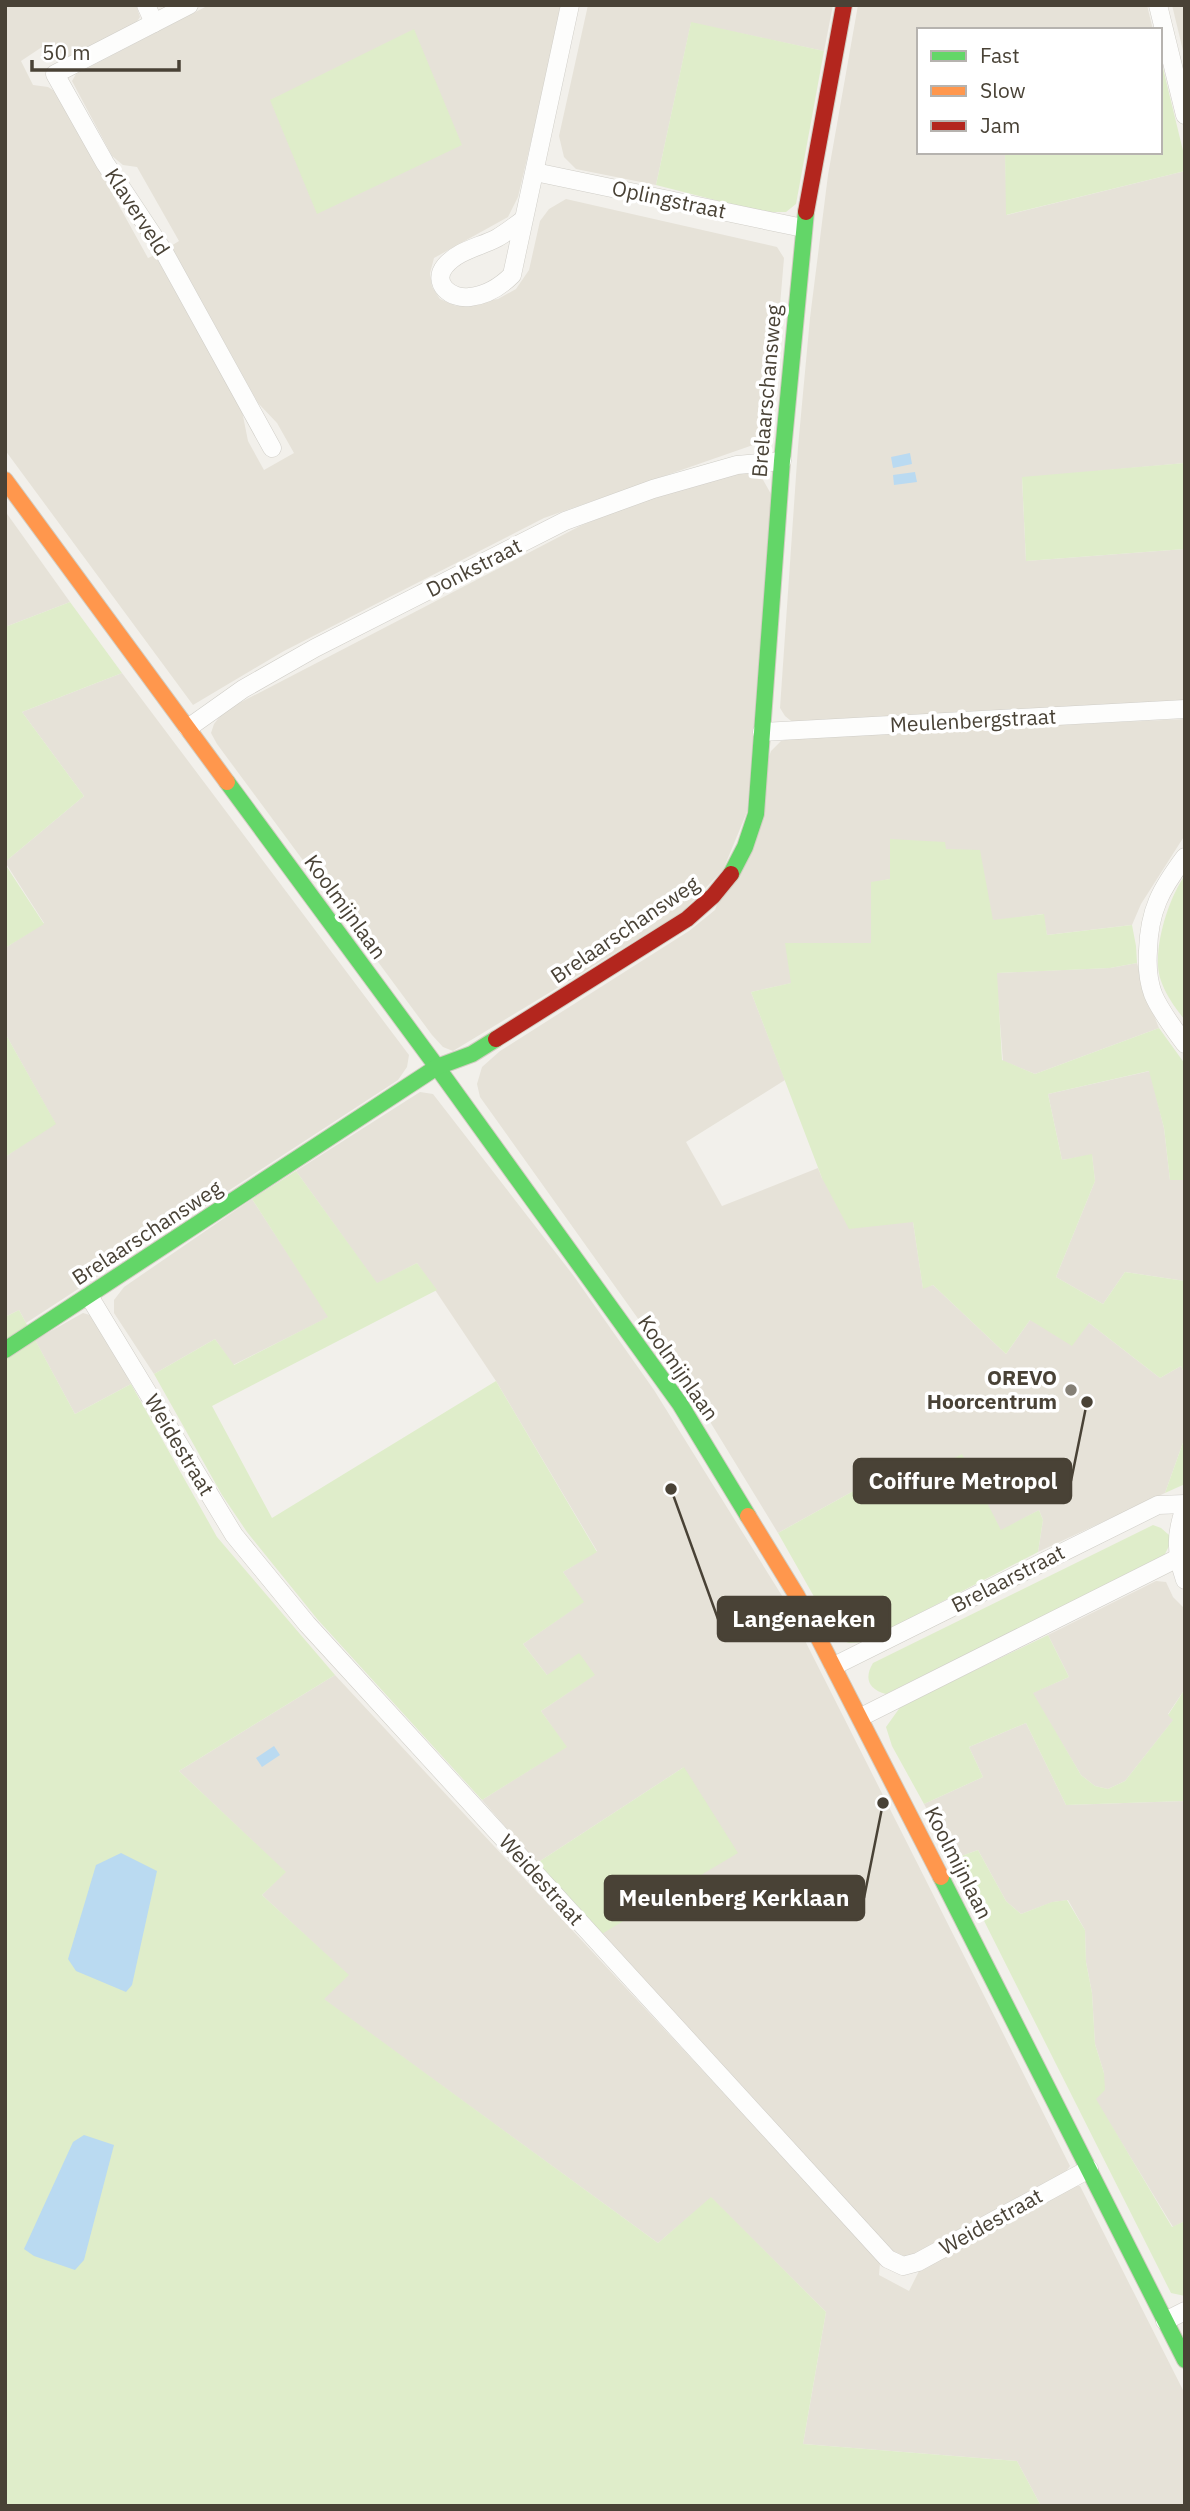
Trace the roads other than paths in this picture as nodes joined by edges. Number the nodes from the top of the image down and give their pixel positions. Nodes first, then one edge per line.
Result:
1 (146, 5) edge
2 (189, 5) edge
3 (570, 5) edge
4 (844, 5) edge
5 (1158, 5) edge
6 (155, 23) junction
7 (1185, 115) edge
8 (535, 172) junction
9 (524, 219) junction
10 (803, 228) junction
11 (272, 448) dead end
12 (782, 461) junction
13 (5, 480) edge
14 (1185, 709) edge
15 (188, 728) junction
16 (762, 732) junction
17 (1185, 857) edge
18 (1185, 1044) edge
19 (437, 1067) junction
20 (89, 1296) junction
21 (5, 1350) edge
22 (1185, 1506) edge
23 (1178, 1558) junction
24 (1185, 1580) edge
25 (834, 1666) junction
26 (861, 1717) junction
27 (1089, 2169) junction
28 (1185, 2311) edge
29 (1165, 2321) junction
30 (1185, 2360) edge

1 - 6 street
2 - 6 street, Klaverveld
3 - 8 street
4 - 10 street, Brelaarschansweg
5 - 7 street
6 - 11 street, Klaverveld
8 - 9 street
8 - 10 street, Oplingstraat
9 - 9 street
10 - 12 street, Brelaarschansweg
12 - 15 street, Donkstraat
12 - 16 street, Brelaarschansweg
13 - 15 street, Koolmijnlaan
14 - 16 street, Meulenbergstraat
15 - 19 street, Koolmijnlaan
16 - 19 street, Brelaarschansweg
17 - 18 street
19 - 20 street, Brelaarschansweg
19 - 25 street, Koolmijnlaan
20 - 21 street, Brelaarschansweg
20 - 27 street, Weidestraat
22 - 23 street, Brelaarstraat
22 - 25 street, Brelaarstraat
23 - 24 street, Brelaarstraat
23 - 26 street
25 - 26 street, Koolmijnlaan
26 - 27 street, Koolmijnlaan
27 - 29 street, Koolmijnlaan
28 - 29 street
29 - 30 street, Koolmijnlaan

